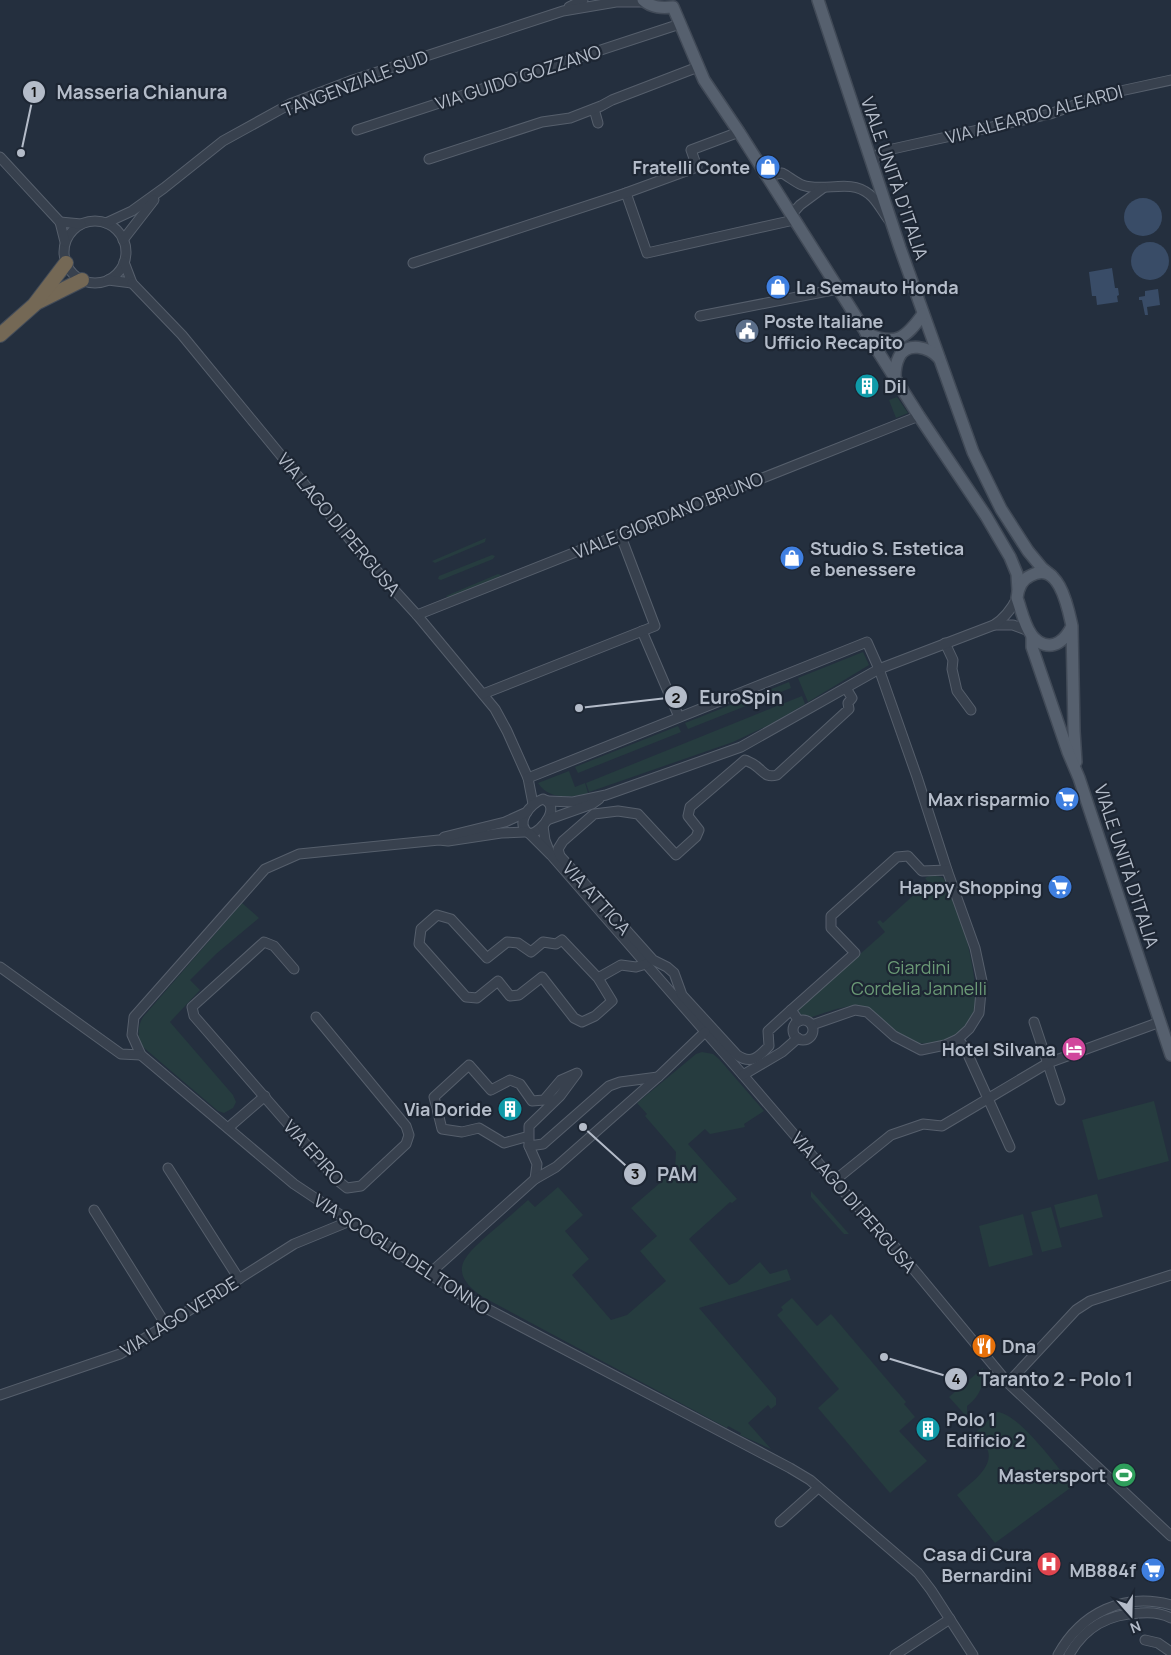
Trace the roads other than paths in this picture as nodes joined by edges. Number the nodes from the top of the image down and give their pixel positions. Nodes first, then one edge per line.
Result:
1 (583, 0) edge
2 (818, 0) edge
3 (644, 1) edge
4 (677, 3) edge
5 (562, 11) junction
6 (676, 25) junction
7 (596, 46) dead end
8 (698, 67) junction
9 (1171, 80) edge
10 (594, 109) junction
11 (598, 123) dead end
12 (357, 130) dead end
13 (739, 132) junction
14 (0, 157) edge
15 (429, 159) dead end
16 (873, 162) junction
17 (766, 176) junction
18 (164, 188) junction
19 (823, 188) junction
20 (626, 192) junction
21 (792, 218) junction
22 (60, 222) junction
23 (106, 223) junction
24 (81, 224) junction
25 (894, 228) junction
26 (123, 240) junction
27 (65, 242) junction
28 (124, 262) junction
29 (66, 263) junction
30 (413, 263) dead end
31 (82, 280) junction
32 (108, 280) junction
33 (132, 283) junction
34 (838, 289) junction
35 (34, 305) junction
36 (923, 314) junction
37 (700, 316) dead end
38 (866, 333) junction
39 (0, 335) edge
40 (940, 359) junction
41 (895, 377) junction
42 (919, 416) junction
43 (620, 534) junction
44 (1052, 576) junction
45 (1018, 594) junction
46 (417, 615) junction
47 (994, 625) junction
48 (1072, 626) junction
49 (642, 631) junction
50 (1030, 634) junction
51 (945, 643) junction
52 (879, 669) junction
53 (846, 688) junction
54 (483, 694) junction
55 (970, 710) dead end
56 (679, 718) junction
57 (1077, 774) junction
58 (528, 778) junction
59 (606, 795) junction
60 (546, 800) junction
61 (534, 804) junction
62 (527, 812) junction
63 (545, 823) junction
64 (527, 833) junction
65 (439, 840) junction
66 (551, 855) junction
67 (947, 870) junction
68 (646, 964) junction
69 (0, 967) edge
70 (294, 969) dead end
71 (674, 973) junction
72 (598, 978) junction
73 (661, 983) junction
74 (791, 1010) junction
75 (316, 1018) dead end
76 (799, 1021) junction
77 (1034, 1022) dead end
78 (1160, 1022) junction
79 (812, 1025) junction
80 (705, 1032) junction
81 (798, 1038) junction
82 (958, 1039) junction
83 (141, 1055) junction
84 (1171, 1055) edge
85 (1048, 1063) junction
86 (743, 1074) junction
87 (658, 1077) junction
88 (264, 1096) junction
89 (988, 1099) junction
90 (1060, 1100) dead end
91 (228, 1128) junction
92 (529, 1141) junction
93 (1010, 1147) dead end
94 (168, 1168) dead end
95 (535, 1179) junction
96 (834, 1181) junction
97 (94, 1210) dead end
98 (350, 1221) junction
99 (429, 1274) junction
100 (1171, 1275) edge
101 (239, 1279) junction
102 (166, 1325) junction
103 (1008, 1383) junction
104 (0, 1395) edge
105 (818, 1488) junction
106 (780, 1522) dead end
107 (1171, 1536) edge
108 (1149, 1601) junction
109 (1171, 1606) edge
110 (1148, 1612) junction
111 (1171, 1618) edge
112 (950, 1619) junction
113 (1146, 1640) dead end
114 (1171, 1652) edge
115 (895, 1655) edge
116 (973, 1655) edge
117 (1058, 1655) edge
118 (1070, 1655) edge

1 - 5 street, TANGENZIALE SUD
2 - 16 main road, VIALE UNITÀ D'ITALIA
3 - 4 main road, VIALE UNITÀ D'ITALIA
3 - 5 street, TANGENZIALE SUD
4 - 6 main road, VIALE UNITÀ D'ITALIA
5 - 18 street, TANGENZIALE SUD
6 - 7 street
6 - 8 main road, VIALE UNITÀ D'ITALIA
6 - 12 street, VIA GUIDO GOZZANO
8 - 10 street
8 - 13 main road, VIALE UNITÀ D'ITALIA
9 - 16 street, VIA ALEARDO ALEARDI
10 - 11 street
10 - 15 street
13 - 17 main road, VIALE UNITÀ D'ITALIA
13 - 20 street
14 - 22 street
16 - 25 main road, VIALE UNITÀ D'ITALIA
17 - 19 street
17 - 21 main road, VIALE UNITÀ D'ITALIA
18 - 23 street, TANGENZIALE SUD
18 - 26 street, TANGENZIALE SUD
19 - 21 street
19 - 25 street
20 - 21 street
20 - 30 street
21 - 34 main road, VIALE UNITÀ D'ITALIA
22 - 24 street
22 - 27 street
23 - 24 street
23 - 26 street
24 - 27 street
25 - 36 main road, VIALE UNITÀ D'ITALIA
26 - 28 street
27 - 29 street
28 - 32 street
28 - 33 street, VIA LAGO DI PERGUSA
29 - 31 street
29 - 35 highway
31 - 32 street
31 - 35 highway
32 - 33 street
33 - 46 street, VIA LAGO DI PERGUSA
34 - 37 street
34 - 38 main road, VIALE UNITÀ D'ITALIA
35 - 39 highway
36 - 38 main road
36 - 40 main road, VIALE UNITÀ D'ITALIA
38 - 41 main road, VIALE UNITÀ D'ITALIA
40 - 41 main road
40 - 44 main road, VIALE UNITÀ D'ITALIA
41 - 42 main road, VIALE UNITÀ D'ITALIA
42 - 43 street, VIALE GIORDANO BRUNO
42 - 45 main road, VIALE UNITÀ D'ITALIA
43 - 46 street, VIALE GIORDANO BRUNO
43 - 49 street
44 - 45 main road
44 - 48 main road, VIALE UNITÀ D'ITALIA
45 - 47 street
45 - 50 main road, VIALE UNITÀ D'ITALIA
46 - 54 street, VIA LAGO DI PERGUSA
47 - 50 street
47 - 51 street
48 - 50 main road
48 - 57 main road, VIALE UNITÀ D'ITALIA
49 - 54 street
49 - 56 street
50 - 57 main road, VIALE UNITÀ D'ITALIA
51 - 52 street
51 - 55 street
52 - 53 street
52 - 56 street
52 - 67 street
53 - 59 street
53 - 71 street, VIA ATTICA
54 - 58 street, VIA LAGO DI PERGUSA
56 - 58 street
57 - 78 main road, VIALE UNITÀ D'ITALIA
58 - 60 street, VIA LAGO DI PERGUSA
58 - 61 street, VIA LAGO DI PERGUSA
59 - 60 street
59 - 63 street
60 - 61 street
60 - 63 street
61 - 62 street
62 - 64 street
62 - 65 street
63 - 64 street
63 - 66 street
64 - 65 street
64 - 66 street, VIA LAGO DI PERGUSA
65 - 83 street
66 - 68 street, VIA LAGO DI PERGUSA
67 - 74 street
67 - 82 street
68 - 72 street
68 - 73 street, VIA LAGO DI PERGUSA
69 - 83 street
70 - 88 street
71 - 73 street
71 - 74 street
72 - 72 street
73 - 80 street, VIA LAGO DI PERGUSA
74 - 76 street
75 - 88 street, VIA EPIRO
76 - 79 street
76 - 81 street
77 - 85 street
78 - 84 main road, VIALE UNITÀ D'ITALIA
78 - 85 street
79 - 81 street
79 - 82 street
80 - 86 street, VIA LAGO DI PERGUSA
80 - 87 street
81 - 86 street
82 - 89 street
83 - 91 street, VIA SCOGLIO DEL TONNO
85 - 89 street
85 - 90 street
86 - 96 street, VIA LAGO DI PERGUSA
87 - 92 street
87 - 95 street
88 - 91 street
89 - 93 street
89 - 96 street
91 - 98 street, VIA SCOGLIO DEL TONNO
92 - 92 street
92 - 95 street
94 - 101 street
95 - 99 street
96 - 103 street, VIA LAGO DI PERGUSA
97 - 102 street
98 - 99 street, VIA SCOGLIO DEL TONNO
98 - 101 street, VIA LAGO VERDE
99 - 105 street, VIA SCOGLIO DEL TONNO
100 - 103 street
101 - 102 street, VIA LAGO VERDE
102 - 104 street, VIA LAGO VERDE
103 - 107 street, VIA LAGO DI PERGUSA
105 - 106 street
105 - 112 street, VIA SCOGLIO DEL TONNO
108 - 109 street
108 - 110 street
108 - 117 street
110 - 111 street
110 - 118 street
112 - 115 street
112 - 116 street, VIA SCOGLIO DEL TONNO
113 - 114 street

